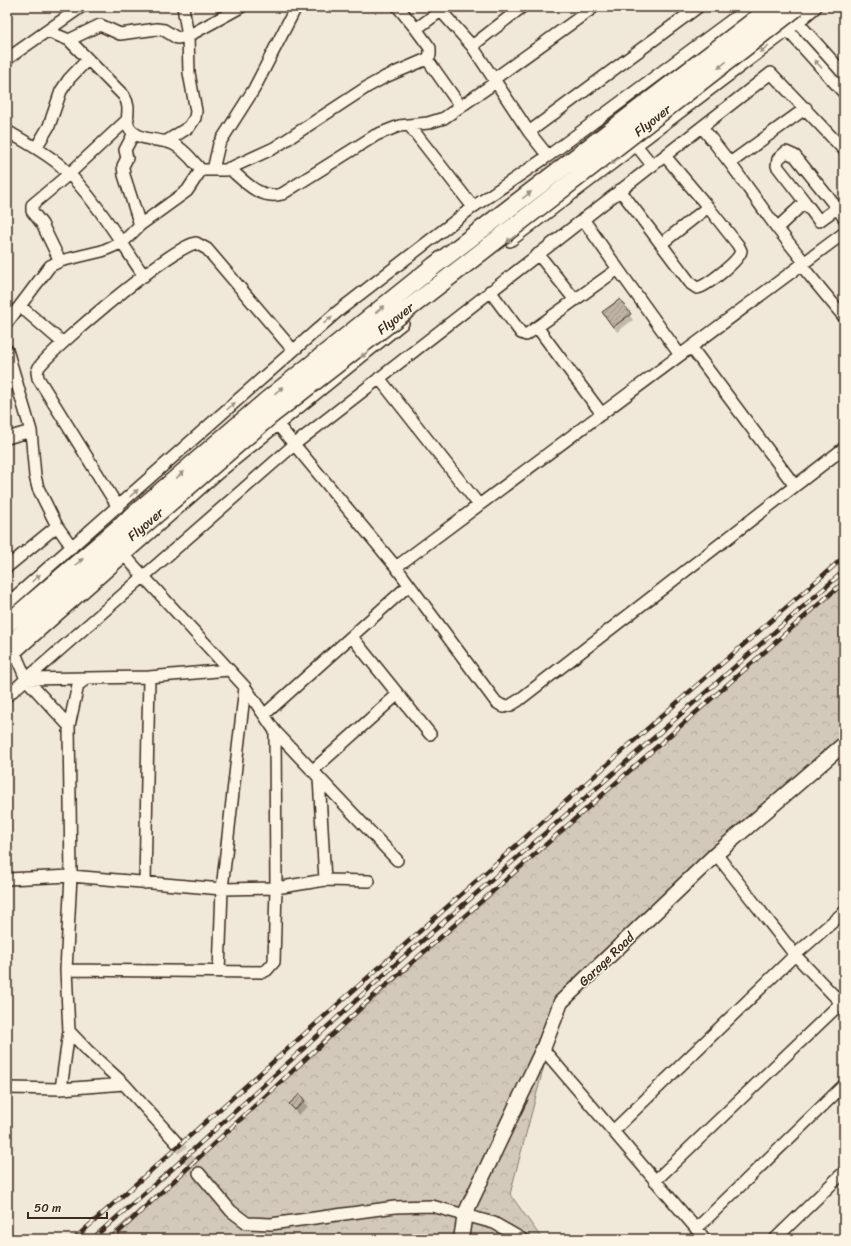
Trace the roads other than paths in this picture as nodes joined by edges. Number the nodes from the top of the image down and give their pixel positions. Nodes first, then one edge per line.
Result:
1 (81, 7) edge
2 (183, 7) edge
3 (241, 7) edge
4 (296, 7) edge
5 (398, 7) edge
6 (522, 7) edge
7 (594, 7) edge
8 (698, 7) edge
9 (749, 7) edge
10 (785, 7) edge
11 (816, 7) edge
12 (770, 8) edge
13 (444, 9) edge
14 (797, 15) edge
15 (416, 29) junction
16 (47, 31) junction
17 (787, 31) junction
18 (188, 36) junction
19 (69, 40) junction
20 (472, 46) junction
21 (7, 59) edge
22 (88, 59) junction
23 (427, 59) junction
24 (844, 74) edge
25 (495, 81) junction
26 (844, 93) edge
27 (461, 107) junction
28 (806, 108) junction
29 (128, 119) junction
30 (409, 125) junction
31 (702, 127) junction
32 (7, 131) edge
33 (529, 132) junction
34 (134, 133) junction
35 (167, 141) junction
36 (636, 145) junction
37 (36, 148) junction
38 (844, 150) edge
39 (548, 156) junction
40 (665, 156) junction
41 (730, 163) junction
42 (652, 165) junction
43 (229, 168) junction
44 (201, 170) junction
45 (213, 170) junction
46 (69, 174) junction
47 (620, 190) junction
48 (805, 202) junction
49 (473, 207) junction
50 (708, 207) junction
51 (837, 208) junction
52 (844, 218) edge
53 (584, 219) junction
54 (140, 225) junction
55 (777, 228) junction
56 (844, 233) edge
57 (122, 242) junction
58 (660, 244) junction
59 (538, 254) junction
60 (60, 261) junction
61 (803, 263) junction
62 (618, 269) junction
63 (144, 276) junction
64 (490, 291) junction
65 (575, 300) junction
66 (20, 306) junction
67 (844, 317) edge
68 (7, 323) edge
69 (537, 327) junction
70 (63, 343) junction
71 (691, 347) junction
72 (7, 350) edge
73 (293, 350) junction
74 (680, 355) junction
75 (379, 378) junction
76 (602, 414) junction
77 (278, 425) junction
78 (31, 431) junction
79 (7, 438) edge
80 (295, 444) junction
81 (844, 448) edge
82 (796, 486) junction
83 (479, 505) junction
84 (128, 519) junction
85 (57, 526) junction
86 (72, 546) junction
87 (124, 555) junction
88 (7, 567) edge
89 (396, 567) junction
90 (144, 577) junction
91 (409, 585) junction
92 (7, 604) edge
93 (7, 624) edge
94 (352, 637) junction
95 (10, 653) edge
96 (229, 670) junction
97 (149, 677) junction
98 (26, 679) junction
99 (86, 679) junction
100 (245, 687) junction
101 (398, 694) junction
102 (7, 696) edge
103 (265, 714) junction
104 (69, 726) junction
105 (275, 731) junction
106 (430, 734) dead end
107 (844, 744) edge
108 (315, 774) junction
109 (716, 854) junction
110 (397, 860) dead end
111 (71, 876) junction
112 (7, 879) edge
113 (325, 880) junction
114 (369, 881) dead end
115 (145, 883) junction
116 (276, 888) junction
117 (222, 889) junction
118 (844, 912) edge
119 (795, 955) junction
120 (66, 970) junction
121 (219, 972) junction
122 (843, 1003) edge
123 (70, 1031) junction
124 (543, 1048) junction
125 (124, 1084) junction
126 (844, 1085) edge
127 (7, 1088) edge
128 (61, 1089) junction
129 (613, 1131) junction
130 (176, 1142) tunnel mouth
131 (844, 1172) edge
132 (199, 1173) tunnel mouth
133 (655, 1181) junction
134 (465, 1214) junction
135 (696, 1229) junction
136 (461, 1239) edge
137 (522, 1239) edge
138 (705, 1239) edge
139 (775, 1239) edge

1 - 16 street
2 - 18 street
3 - 18 street
4 - 45 street
5 - 15 street
6 - 20 street
7 - 25 street
8 - 33 street
9 - 39 street
10 - 14 street
11 - 14 street
12 - 17 street
84 -> 12 highway, Flyover, bridge
13 - 15 street
13 - 20 street
14 - 17 street
14 - 24 street
14 -> 84 highway, Flyover, bridge
15 - 23 street
16 - 19 street
16 - 21 street
26 -> 17 street
17 -> 36 street
18 - 19 street
18 - 35 street
19 - 22 street
20 - 25 street
22 - 29 street
22 - 37 street
23 - 27 street
23 - 43 street
25 - 27 street
25 - 33 street
27 - 30 street
28 - 31 street
28 - 38 street
28 - 41 street
29 - 34 street
29 - 46 street
30 - 43 street
30 - 49 street
31 - 40 street
31 - 41 street
32 - 37 street
33 - 39 street
34 - 35 street
34 - 54 street
35 - 44 street
36 - 42 street
36 -> 77 street
37 - 46 street
39 - 49 street
40 - 42 street
40 - 50 street
41 - 55 street
42 - 47 street
43 - 45 street
44 - 45 street
44 - 54 street
46 - 57 street
46 - 60 street
47 - 53 street
47 - 58 street
48 - 51 street
48 - 51 street
48 - 55 street
73 -> 49 street
50 - 58 street
50 - 58 street
51 - 52 street
53 - 59 street
53 - 62 street
54 - 57 street
55 - 61 street
56 - 61 street
57 - 60 street
57 - 63 street
59 - 64 street
59 - 65 street
60 - 66 street
61 - 67 street
61 - 71 street
62 - 65 street
62 - 74 street
63 - 70 street
63 - 73 street
64 - 69 street
64 - 75 street
65 - 69 street
66 - 68 street
66 - 70 street
69 - 76 street
70 - 84 street
71 - 74 street
71 - 82 street
72 - 78 street
84 -> 73 street
74 - 76 street
75 - 80 street
75 - 83 street
76 - 83 street
77 - 80 street
77 - 87 street
78 - 79 street
78 - 85 street
80 - 89 street
80 - 90 street
81 - 82 street
82 - 91 street
83 - 89 street
84 - 86 street
93 -> 84 highway, Flyover
84 - 95 highway, Flyover
85 - 86 street
85 - 88 street
92 -> 86 street
87 - 90 street
87 - 95 street
89 - 91 street
90 - 96 street
90 - 98 street
91 - 94 street
94 - 101 street
94 - 103 street
95 - 98 street
96 - 97 street
96 - 100 street
97 - 99 street
97 - 115 street
98 - 99 street
98 - 102 street
98 - 104 street
99 - 104 street
100 - 103 street
100 - 117 street
101 - 106 street
101 - 108 street
103 - 105 street
104 - 111 street
105 - 108 street
105 - 116 street
107 - 109 main road, Garage Road
108 - 110 street
108 - 113 street
109 - 119 street
109 - 124 main road, Garage Road
111 - 112 street
111 - 115 street
111 - 120 street
113 - 114 street
113 - 116 street
115 - 117 street
116 - 117 street
116 - 121 street
117 - 121 street
118 - 119 street
119 - 122 street
119 - 129 street
120 - 121 street
120 - 123 street
122 - 133 street
123 - 125 street
123 - 128 street
124 - 129 street
124 - 134 main road, Garage Road
125 - 128 street
125 - 130 street
126 - 135 street
127 - 128 street
129 - 133 street
131 - 139 street
132 - 134 street
133 - 135 street
134 - 136 main road, Garage Road
134 - 137 street
135 - 138 street

